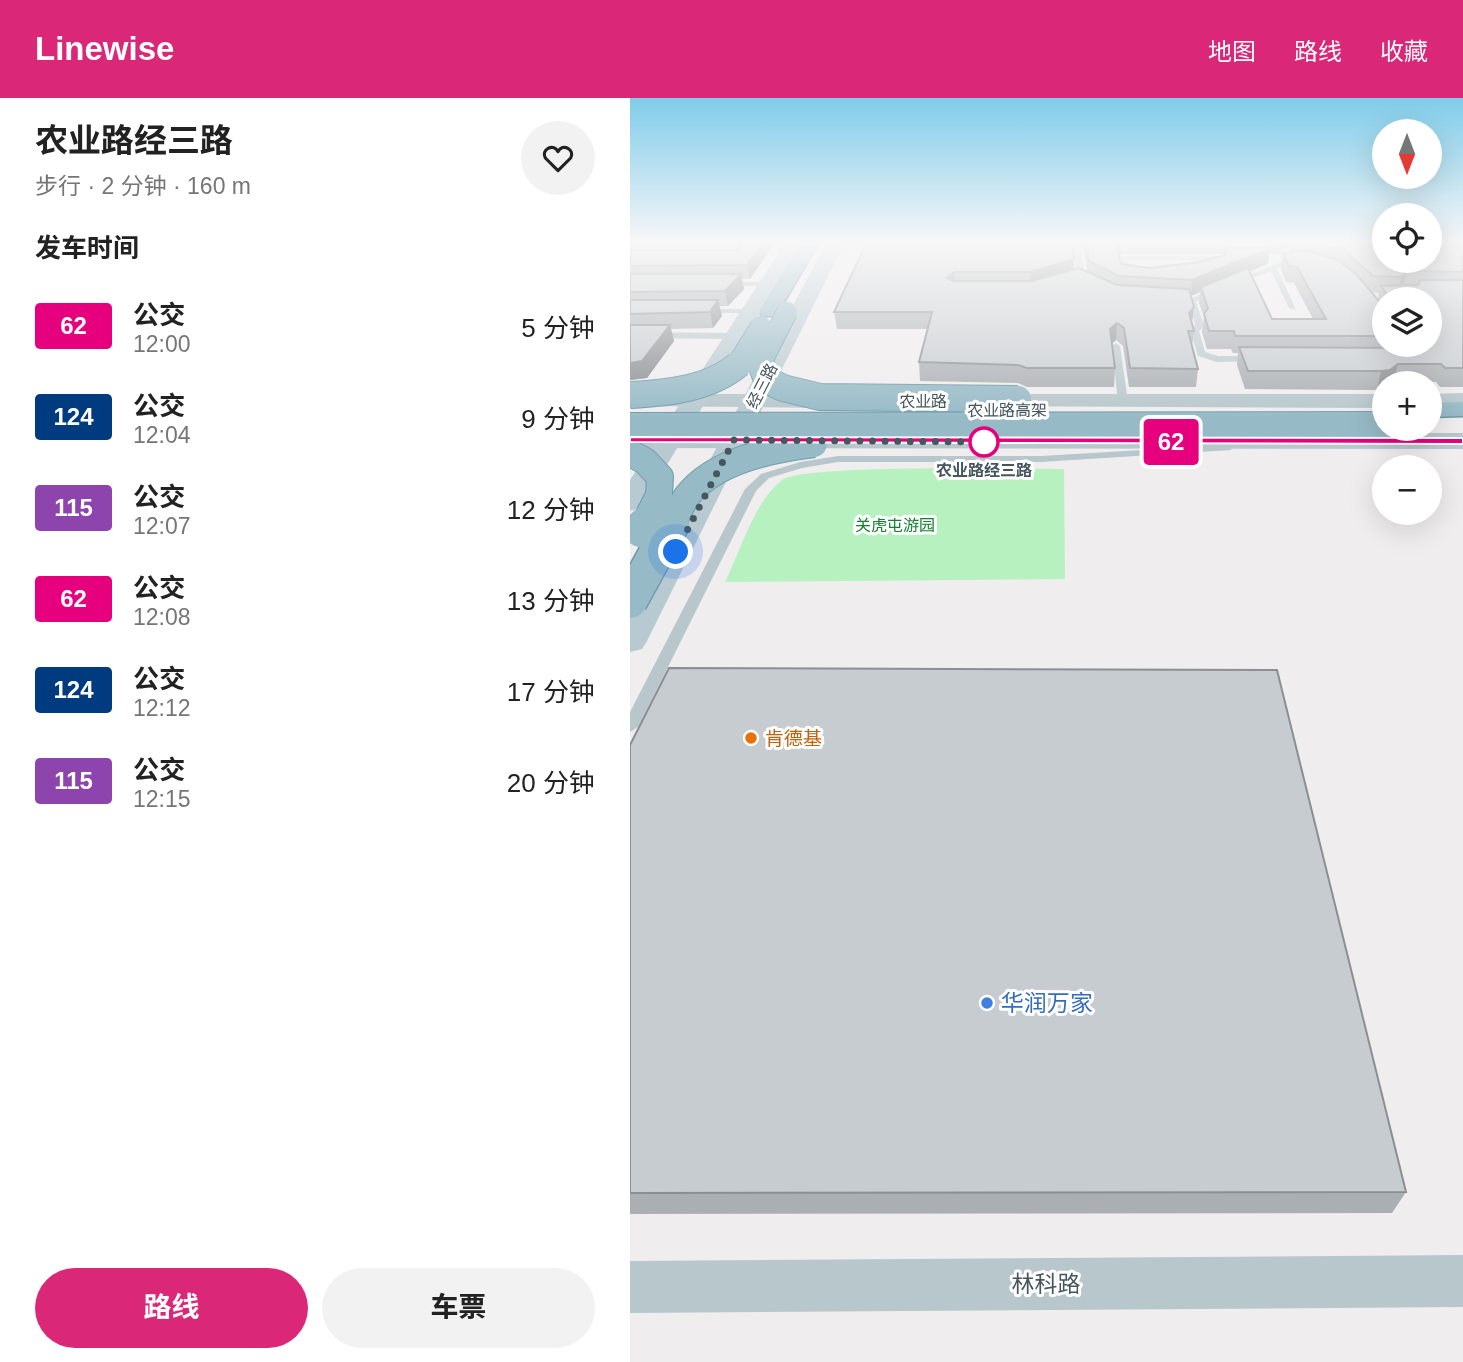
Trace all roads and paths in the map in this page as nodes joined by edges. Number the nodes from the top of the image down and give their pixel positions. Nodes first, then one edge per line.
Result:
1 (769, 301) edge
2 (775, 301) edge
3 (777, 301) edge
4 (806, 301) edge
5 (1192, 301) edge
6 (1290, 301) edge
7 (1293, 308) dead end
8 (684, 311) edge
9 (769, 312) junction
10 (630, 335) edge
11 (735, 336) junction
12 (1115, 346) edge
13 (1272, 359) edge
14 (630, 395) edge
15 (1463, 400) edge
16 (630, 401) edge
17 (694, 401) junction
18 (754, 401) junction
19 (1442, 401) edge
20 (1372, 402) edge
21 (630, 410) edge
22 (1372, 410) edge
23 (1442, 410) edge
24 (1463, 410) edge
25 (1126, 412) junction
26 (1372, 424) edge
27 (1442, 425) edge
28 (1463, 425) edge
29 (630, 426) edge
30 (630, 440) edge
31 (669, 440) junction
32 (734, 440) junction
33 (1463, 441) edge
34 (1463, 448) edge
35 (630, 453) edge
36 (630, 502) edge
37 (630, 548) edge
38 (630, 601) edge
39 (630, 641) edge
40 (630, 727) edge
41 (1463, 1281) edge
42 (630, 1287) edge

1 - 9 main road
2 - 9 highway
3 - 9 highway
4 - 18 main road, 经三路
5 - 13 lane
6 - 7 lane
8 - 9 lane
9 - 11 main road
9 - 14 highway, bridge
9 - 25 highway, bridge
10 - 11 lane
11 - 17 main road
12 - 25 lane
15 - 19 street
16 - 17 street, 农业路
17 - 18 street, 农业路
17 - 31 main road
18 - 25 street, 农业路
18 - 32 main road, 经三路
20 - 25 street, 农业路
21 - 25 highway, 农业路高架
22 - 25 highway, 农业路高架
23 - 24 highway
25 - 26 highway, 农业路高架, bridge
25 - 29 highway, 农业路高架, bridge
25 - 38 highway, bridge
27 - 28 highway
30 - 31 street
31 - 32 street
31 - 36 main road
32 - 33 street
32 - 39 main road, 经三路
34 - 40 lane
35 - 37 highway, bridge
41 - 42 street, 林科路

